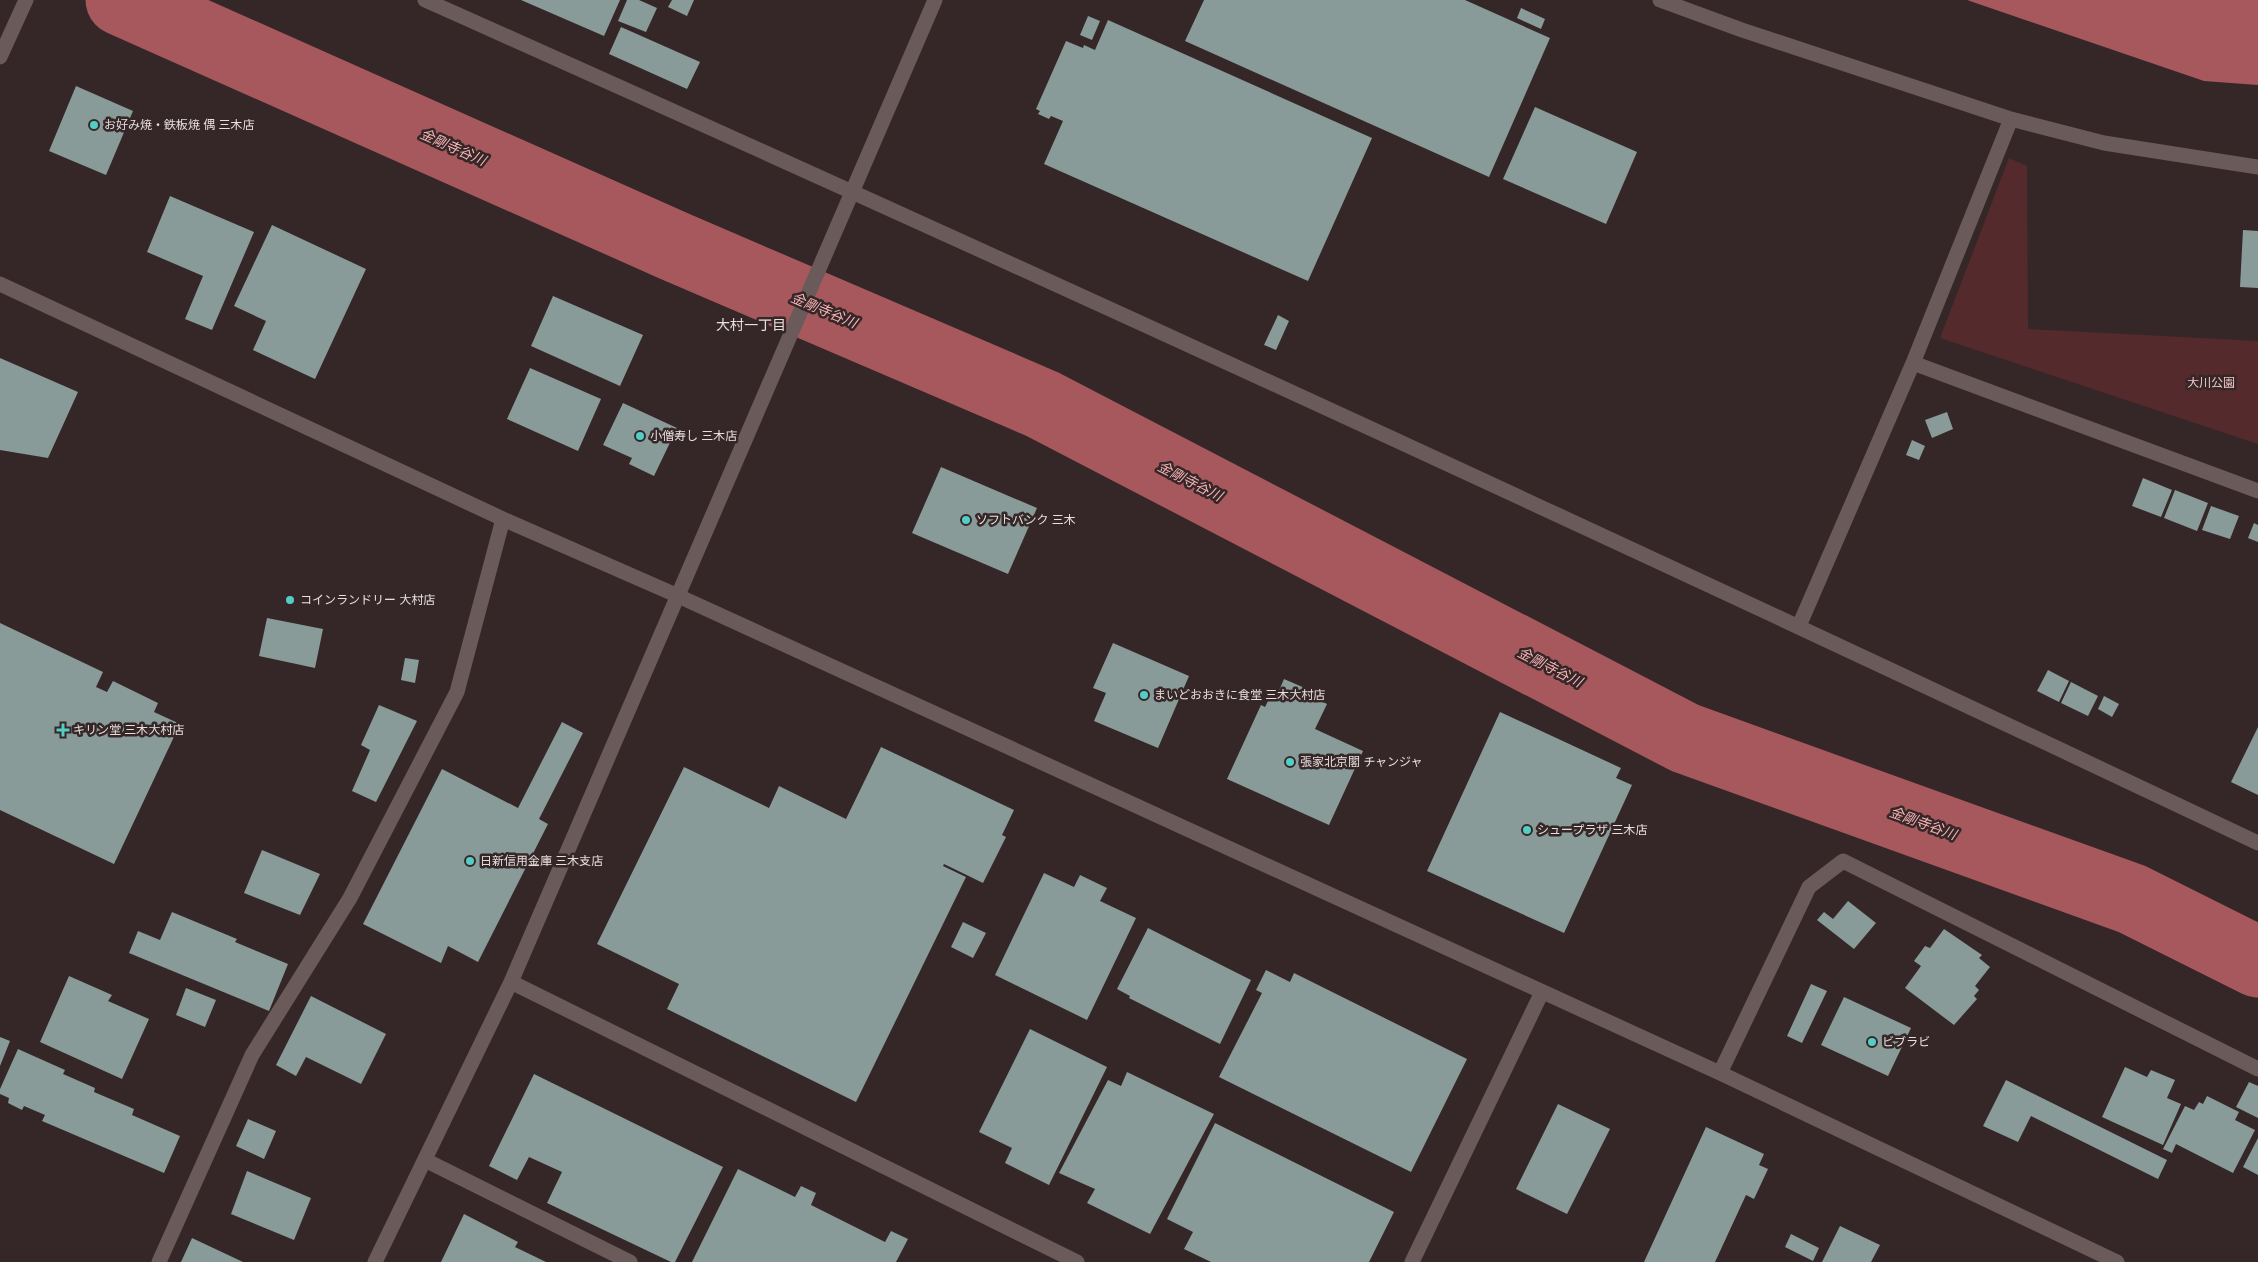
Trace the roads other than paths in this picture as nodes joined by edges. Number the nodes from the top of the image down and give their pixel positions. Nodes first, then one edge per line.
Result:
1 (26, 0) edge
2 (425, 0) edge
3 (935, 0) edge
4 (1660, 0) edge
5 (0, 58) edge
6 (2011, 119) junction
7 (2258, 167) edge
8 (854, 191) junction
9 (0, 284) edge
10 (1912, 363) junction
11 (2258, 491) edge
12 (503, 519) junction
13 (676, 594) junction
14 (1800, 626) junction
15 (2258, 843) edge
16 (511, 982) junction
17 (1542, 992) junction
18 (2258, 1069) edge
19 (1720, 1073) junction
20 (425, 1160) junction
21 (159, 1262) edge
22 (375, 1262) edge
23 (630, 1262) edge
24 (1077, 1262) edge
25 (1412, 1262) edge
26 (2117, 1262) edge

1 - 5 street
2 - 8 street
3 - 8 street
4 - 6 street
6 - 7 street
6 - 10 street
8 - 13 street
8 - 14 street
9 - 12 street
10 - 11 street
10 - 14 street
12 - 13 street
12 - 21 street
13 - 16 street
13 - 17 street
14 - 15 street
16 - 20 street
16 - 24 street
17 - 19 street
17 - 25 street
18 - 19 street
19 - 26 street
20 - 22 street
20 - 23 street

